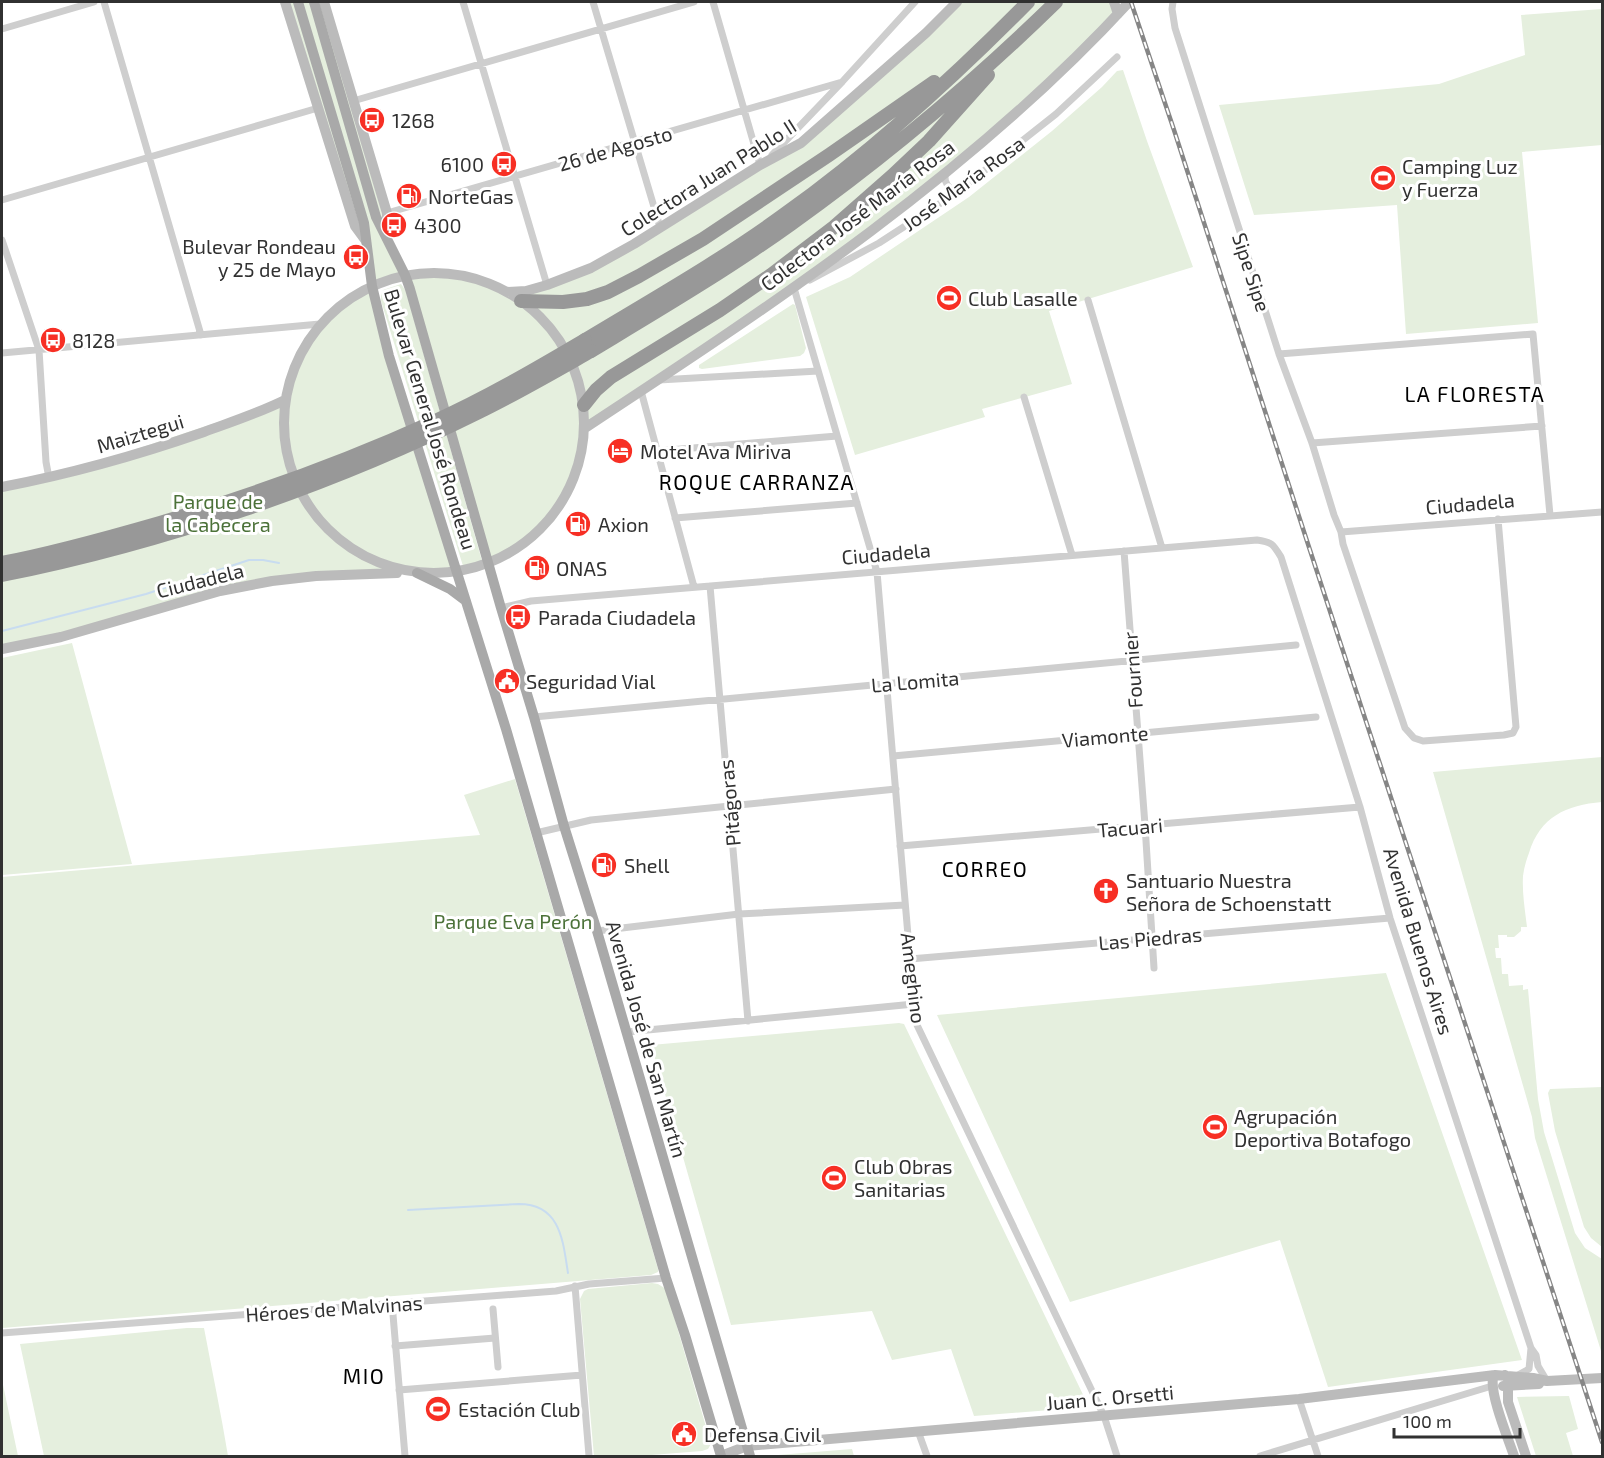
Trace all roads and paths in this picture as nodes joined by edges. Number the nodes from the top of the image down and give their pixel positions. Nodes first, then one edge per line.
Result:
1 (94, 2) edge
2 (104, 2) edge
3 (285, 2) edge
4 (298, 2) edge
5 (314, 2) edge
6 (324, 2) edge
7 (463, 2) edge
8 (593, 2) edge
9 (694, 2) edge
10 (713, 2) edge
11 (915, 2) edge
12 (957, 2) edge
13 (1028, 2) edge
14 (1056, 2) edge
15 (1114, 2) edge
16 (1129, 2) edge
17 (1173, 5) edge
18 (1118, 14) junction
19 (601, 28) junction
20 (2, 29) edge
21 (1022, 34) junction
22 (993, 37) junction
23 (1117, 57) dead end
24 (481, 63) junction
25 (842, 82) junction
26 (353, 101) junction
27 (318, 108) junction
28 (745, 111) junction
29 (635, 142) junction
30 (149, 156) junction
31 (762, 165) junction
32 (945, 173) junction
33 (514, 177) junction
34 (956, 193) junction
35 (2, 200) edge
36 (387, 213) junction
37 (660, 227) junction
38 (387, 238) junction
39 (2, 240) edge
40 (366, 242) junction
41 (405, 275) junction
42 (547, 285) junction
43 (372, 286) junction
44 (794, 288) junction
45 (507, 292) junction
46 (1088, 300) dead end
47 (521, 301) junction
48 (320, 324) junction
49 (201, 335) junction
50 (588, 345) junction
51 (39, 350) junction
52 (2, 353) edge
53 (1279, 354) junction
54 (818, 371) junction
55 (658, 381) junction
56 (641, 391) junction
57 (1024, 397) dead end
58 (285, 400) junction
59 (584, 405) junction
60 (1542, 426) junction
61 (585, 428) junction
62 (837, 436) junction
63 (1312, 443) junction
64 (657, 451) junction
65 (49, 478) junction
66 (2, 487) edge
67 (857, 503) junction
68 (1602, 512) edge
69 (1550, 515) junction
70 (675, 518) junction
71 (1498, 519) junction
72 (1341, 532) junction
73 (1274, 545) joint
74 (1161, 548) junction
75 (1124, 551) junction
76 (1072, 555) junction
77 (2, 563) edge
78 (489, 564) junction
79 (458, 572) junction
80 (877, 572) junction
81 (414, 573) junction
82 (2, 575) edge
83 (710, 586) junction
84 (694, 587) junction
85 (466, 601) junction
86 (501, 609) junction
87 (1296, 645) dead end
88 (2, 649) edge
89 (1131, 660) junction
90 (887, 684) junction
91 (720, 700) junction
92 (534, 717) junction
93 (1316, 717) dead end
94 (1137, 734) junction
95 (893, 756) junction
96 (896, 789) junction
97 (729, 806) junction
98 (1360, 807) junction
99 (1145, 825) junction
100 (564, 826) junction
101 (536, 832) junction
102 (900, 846) junction
103 (905, 905) junction
104 (739, 914) junction
105 (1390, 918) junction
106 (597, 932) junction
107 (1152, 938) junction
108 (910, 959) junction
109 (1154, 968) dead end
110 (914, 1004) junction
111 (748, 1021) junction
112 (627, 1032) junction
113 (666, 1278) junction
114 (575, 1286) junction
115 (392, 1303) junction
116 (493, 1309) dead end
117 (2, 1334) edge
118 (495, 1338) junction
119 (396, 1346) junction
120 (1531, 1348) junction
121 (498, 1367) dead end
122 (582, 1375) junction
123 (1602, 1378) edge
124 (1503, 1380) junction
125 (1547, 1382) junction
126 (399, 1390) junction
127 (1299, 1398) junction
128 (1104, 1416) junction
129 (918, 1431) junction
130 (1313, 1440) junction
131 (749, 1451) edge
132 (405, 1456) edge
133 (589, 1456) edge
134 (721, 1456) edge
135 (927, 1456) edge
136 (1117, 1456) edge
137 (1260, 1456) edge
138 (1318, 1456) edge
139 (1514, 1456) edge
140 (1526, 1456) edge

1 - 20 street
2 - 30 street
3 - 27 main road, Bulevar General José Rondeau
4 - 40 main road, Bulevar General José Rondeau
5 - 38 main road, Bulevar General José Rondeau
6 - 26 main road, Bulevar General José Rondeau
7 - 24 street
8 - 19 street
9 - 19 street
10 - 28 street
11 - 25 street
12 - 31 main road, Colectora Juan Pablo II
13 - 22 highway
14 - 21 highway
15 - 18 main road
16 - 18 main road, Colectora José María Rosa
17 - 53 street, Sipe Sipe
18 - 32 main road, Colectora José María Rosa
19 - 24 street
19 - 29 street
21 - 50 highway
21 - 59 highway
22 - 47 highway
22 - 50 highway
23 - 34 street, José María Rosa
24 - 26 street
24 - 33 street
25 - 28 street, 26 de Agosto
25 - 31 street
26 - 36 main road, Bulevar General José Rondeau
27 - 30 street
27 - 40 main road, Bulevar General José Rondeau
28 - 29 street, 26 de Agosto
28 - 31 street
29 - 33 street, 26 de Agosto
29 - 37 street
30 - 35 street
30 - 49 street
31 - 37 main road, Colectora Juan Pablo II
32 - 34 street
32 - 44 main road, Colectora José María Rosa
33 - 36 street, 26 de Agosto
33 - 42 street
34 - 44 street, José María Rosa
36 - 38 main road, Bulevar General José Rondeau
37 - 42 main road, Colectora Juan Pablo II
38 - 41 main road, Bulevar General José Rondeau
39 - 51 street
40 - 43 main road, Bulevar General José Rondeau
41 - 43 main road
41 - 45 main road
41 - 78 main road, Bulevar General José Rondeau
42 - 45 main road, Colectora Juan Pablo II
43 - 48 main road
43 - 79 main road, Bulevar General José Rondeau
44 - 54 street, Ameghino
44 - 55 main road, Colectora José María Rosa
45 - 47 main road
46 - 74 street
47 - 59 main road
48 - 49 street
48 - 58 main road
49 - 51 street
50 - 77 highway, bridge
50 - 82 highway, bridge
51 - 52 street
51 - 65 street
53 - 60 street
53 - 63 street, Sipe Sipe
54 - 55 street
54 - 62 street, Ameghino
55 - 56 main road, Colectora José María Rosa
56 - 61 main road, Colectora José María Rosa
56 - 64 street
57 - 76 street
58 - 65 main road, Maiztegui
58 - 81 main road
59 - 61 main road
60 - 63 street
60 - 69 street
61 - 78 main road
62 - 64 street
62 - 67 street, Ameghino
63 - 72 street, Sipe Sipe
64 - 70 street
65 - 66 main road, Maiztegui
67 - 70 street
67 - 80 street, Ameghino
68 - 69 street, Ciudadela
69 - 71 street, Ciudadela
70 - 84 street
71 - 72 street, Ciudadela
71 - 72 street, Sipe Sipe
73 - 74 street, Ciudadela
73 - 98 street, Avenida Buenos Aires
74 - 75 street, Ciudadela
75 - 76 street, Ciudadela
75 - 89 street, Fournier
76 - 80 street, Ciudadela
78 - 79 main road
78 - 86 main road, Avenida José de San Martín
79 - 81 main road
79 - 85 main road
80 - 83 street, Ciudadela
80 - 90 street, Ameghino
81 - 85 main road
81 - 88 main road, Ciudadela
83 - 84 street, Ciudadela
83 - 91 street, Pitágoras
84 - 86 street, Ciudadela
85 - 101 main road
86 - 92 main road, Avenida José de San Martín
87 - 89 street, La Lomita
89 - 90 street, La Lomita
89 - 94 street, Fournier
90 - 91 street, La Lomita
90 - 95 street, Ameghino
91 - 92 street, La Lomita
91 - 97 street, Pitágoras
92 - 100 main road, Avenida José de San Martín
93 - 94 street, Viamonte
94 - 95 street, Viamonte
94 - 99 street, Fournier
95 - 96 street, Ameghino
96 - 97 street
96 - 102 street, Ameghino
97 - 100 street
97 - 104 street, Pitágoras
98 - 99 street, Tacuari
98 - 105 street, Avenida Buenos Aires
99 - 102 street, Tacuari
99 - 107 street, Fournier
100 - 101 street
100 - 106 main road, Avenida José de San Martín
101 - 113 main road
102 - 103 street, Ameghino
103 - 104 street
103 - 108 street, Ameghino
104 - 106 street
104 - 111 street, Pitágoras
105 - 107 street, Las Piedras
105 - 120 street, Avenida Buenos Aires
106 - 112 main road, Avenida José de San Martín
107 - 108 street, Las Piedras
107 - 109 street, Fournier
108 - 110 street, Ameghino
110 - 111 street
110 - 128 street, Ameghino
111 - 112 street
112 - 131 main road, Avenida José de San Martín
113 - 114 street, Héroes de Malvinas
113 - 134 main road
114 - 115 street, Héroes de Malvinas
114 - 122 street
115 - 117 street, Héroes de Malvinas
115 - 119 street
116 - 118 street
118 - 119 street
118 - 121 street
119 - 126 street
120 - 124 street
120 - 125 street, Avenida Buenos Aires
122 - 126 street
122 - 133 street
123 - 125 main road, Juan C. Orsetti
124 - 125 main road, Juan C. Orsetti
124 - 127 main road, Juan C. Orsetti
124 - 130 street
124 - 139 main road
124 - 140 main road
126 - 132 street
127 - 128 main road, Juan C. Orsetti
127 - 130 street
128 - 129 main road, Juan C. Orsetti
128 - 136 street, Ameghino
129 - 131 main road, Juan C. Orsetti
129 - 135 street
130 - 137 street
130 - 138 street
131 - 134 main road, Juan C. Orsetti

